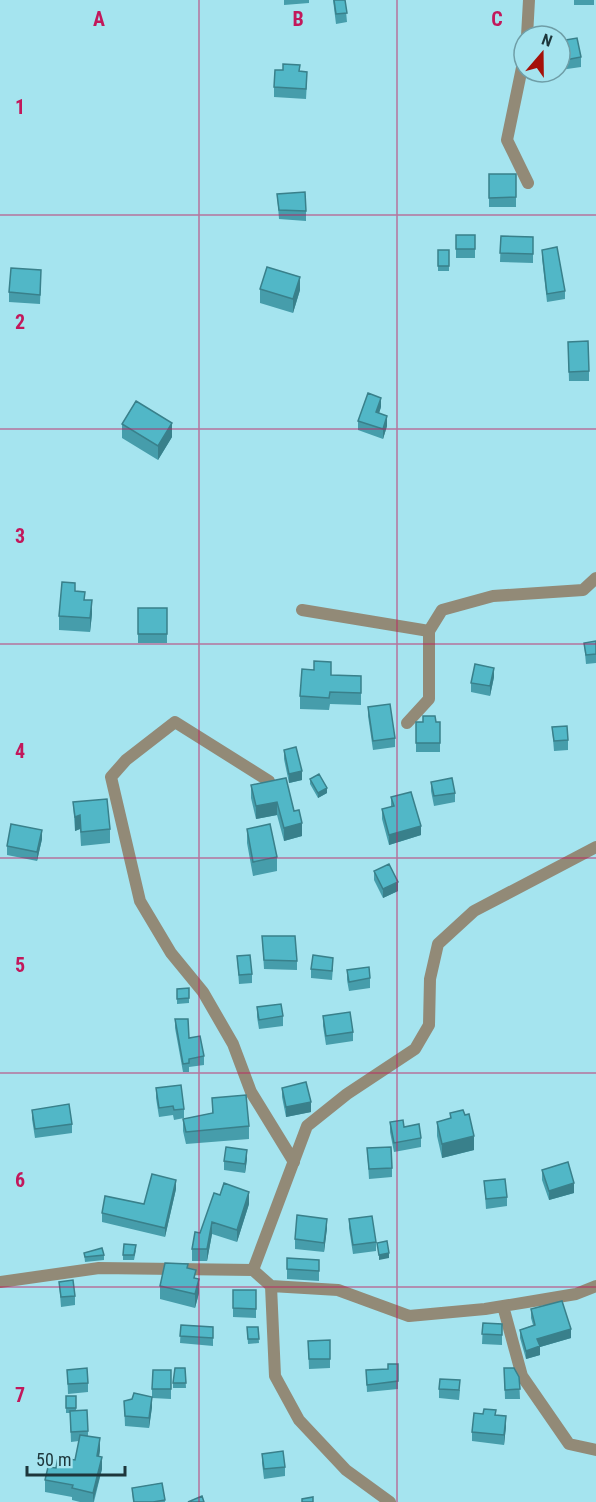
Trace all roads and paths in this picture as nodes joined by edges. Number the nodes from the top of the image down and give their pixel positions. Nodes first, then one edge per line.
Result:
1 (529, 0) edge
2 (528, 24) edge
3 (519, 84) edge
4 (528, 183) dead end
5 (596, 578) edge
6 (302, 610) dead end
7 (429, 631) junction
8 (407, 723) dead end
9 (269, 781) edge
10 (596, 847) edge
11 (294, 1162) junction
12 (253, 1270) junction
13 (0, 1282) edge
14 (271, 1286) junction
15 (596, 1286) edge
16 (503, 1306) junction
17 (596, 1450) edge
18 (390, 1502) edge

1 - 2 street
3 - 4 street
5 - 7 street
6 - 7 street
7 - 8 street
9 - 11 street
10 - 11 street
11 - 12 street
12 - 13 street
12 - 14 street
14 - 16 street
14 - 18 street
15 - 16 street
16 - 17 street

